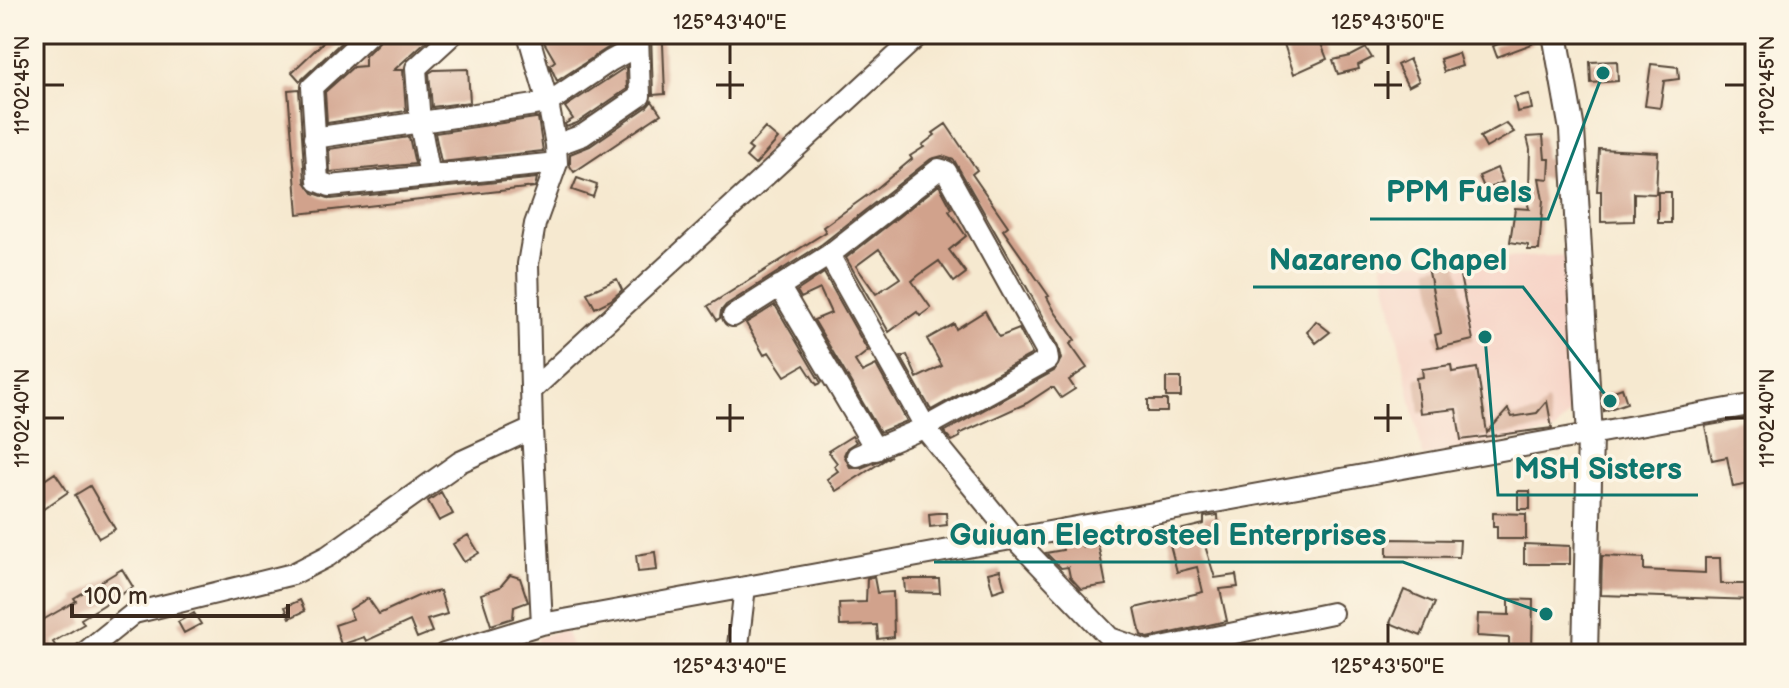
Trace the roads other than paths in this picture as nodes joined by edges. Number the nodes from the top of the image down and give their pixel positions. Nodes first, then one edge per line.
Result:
1 (369, 34) edge
2 (453, 34) edge
3 (528, 34) edge
4 (637, 34) edge
5 (920, 34) edge
6 (1555, 34) edge
7 (548, 103) junction
8 (420, 123) junction
9 (314, 138) junction
10 (556, 154) junction
11 (430, 176) junction
12 (829, 255) junction
13 (779, 286) junction
14 (733, 316) dead end
15 (532, 390) junction
16 (1755, 404) edge
17 (926, 427) junction
18 (532, 429) junction
19 (1590, 436) junction
20 (1015, 539) junction
21 (745, 587) junction
22 (1332, 613) dead end
23 (542, 624) junction
24 (83, 654) edge
25 (444, 654) edge
26 (737, 654) edge
27 (1585, 654) edge

1 - 9 street
2 - 8 street
3 - 7 street
4 - 7 street
4 - 10 street
5 - 15 street
6 - 19 main road
7 - 8 street
7 - 10 street
8 - 9 street
8 - 11 street
9 - 11 street
10 - 11 street
10 - 15 street
12 - 13 street
12 - 17 street
12 - 17 street
13 - 14 street
13 - 17 street
15 - 18 street
16 - 19 street
17 - 20 street
18 - 23 street
18 - 24 street
19 - 20 street
19 - 27 main road
20 - 21 street
20 - 22 street
21 - 23 street
21 - 26 street
23 - 25 street

